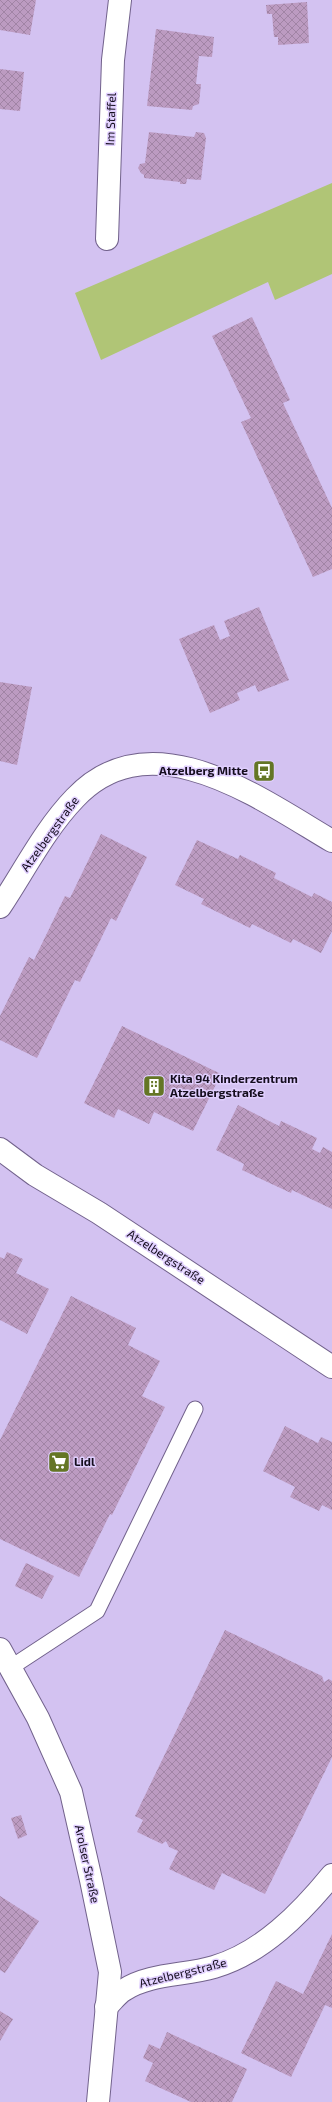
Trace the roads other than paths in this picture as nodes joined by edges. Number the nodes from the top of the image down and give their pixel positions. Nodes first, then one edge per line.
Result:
1 (120, 0) edge
2 (107, 239) dead end
3 (332, 841) edge
4 (0, 907) edge
5 (0, 1149) edge
6 (332, 1367) edge
7 (195, 1410) dead end
8 (5, 1658) edge
9 (332, 1875) edge
10 (106, 2007) junction
11 (97, 2099) edge

1 - 2 street, Im Staffel
3 - 4 street, Atzelbergstraße
5 - 6 street, Atzelbergstraße
7 - 8 lane
8 - 10 street, Arolser Straße
9 - 10 street, Atzelbergstraße
10 - 11 street, Arolser Straße

